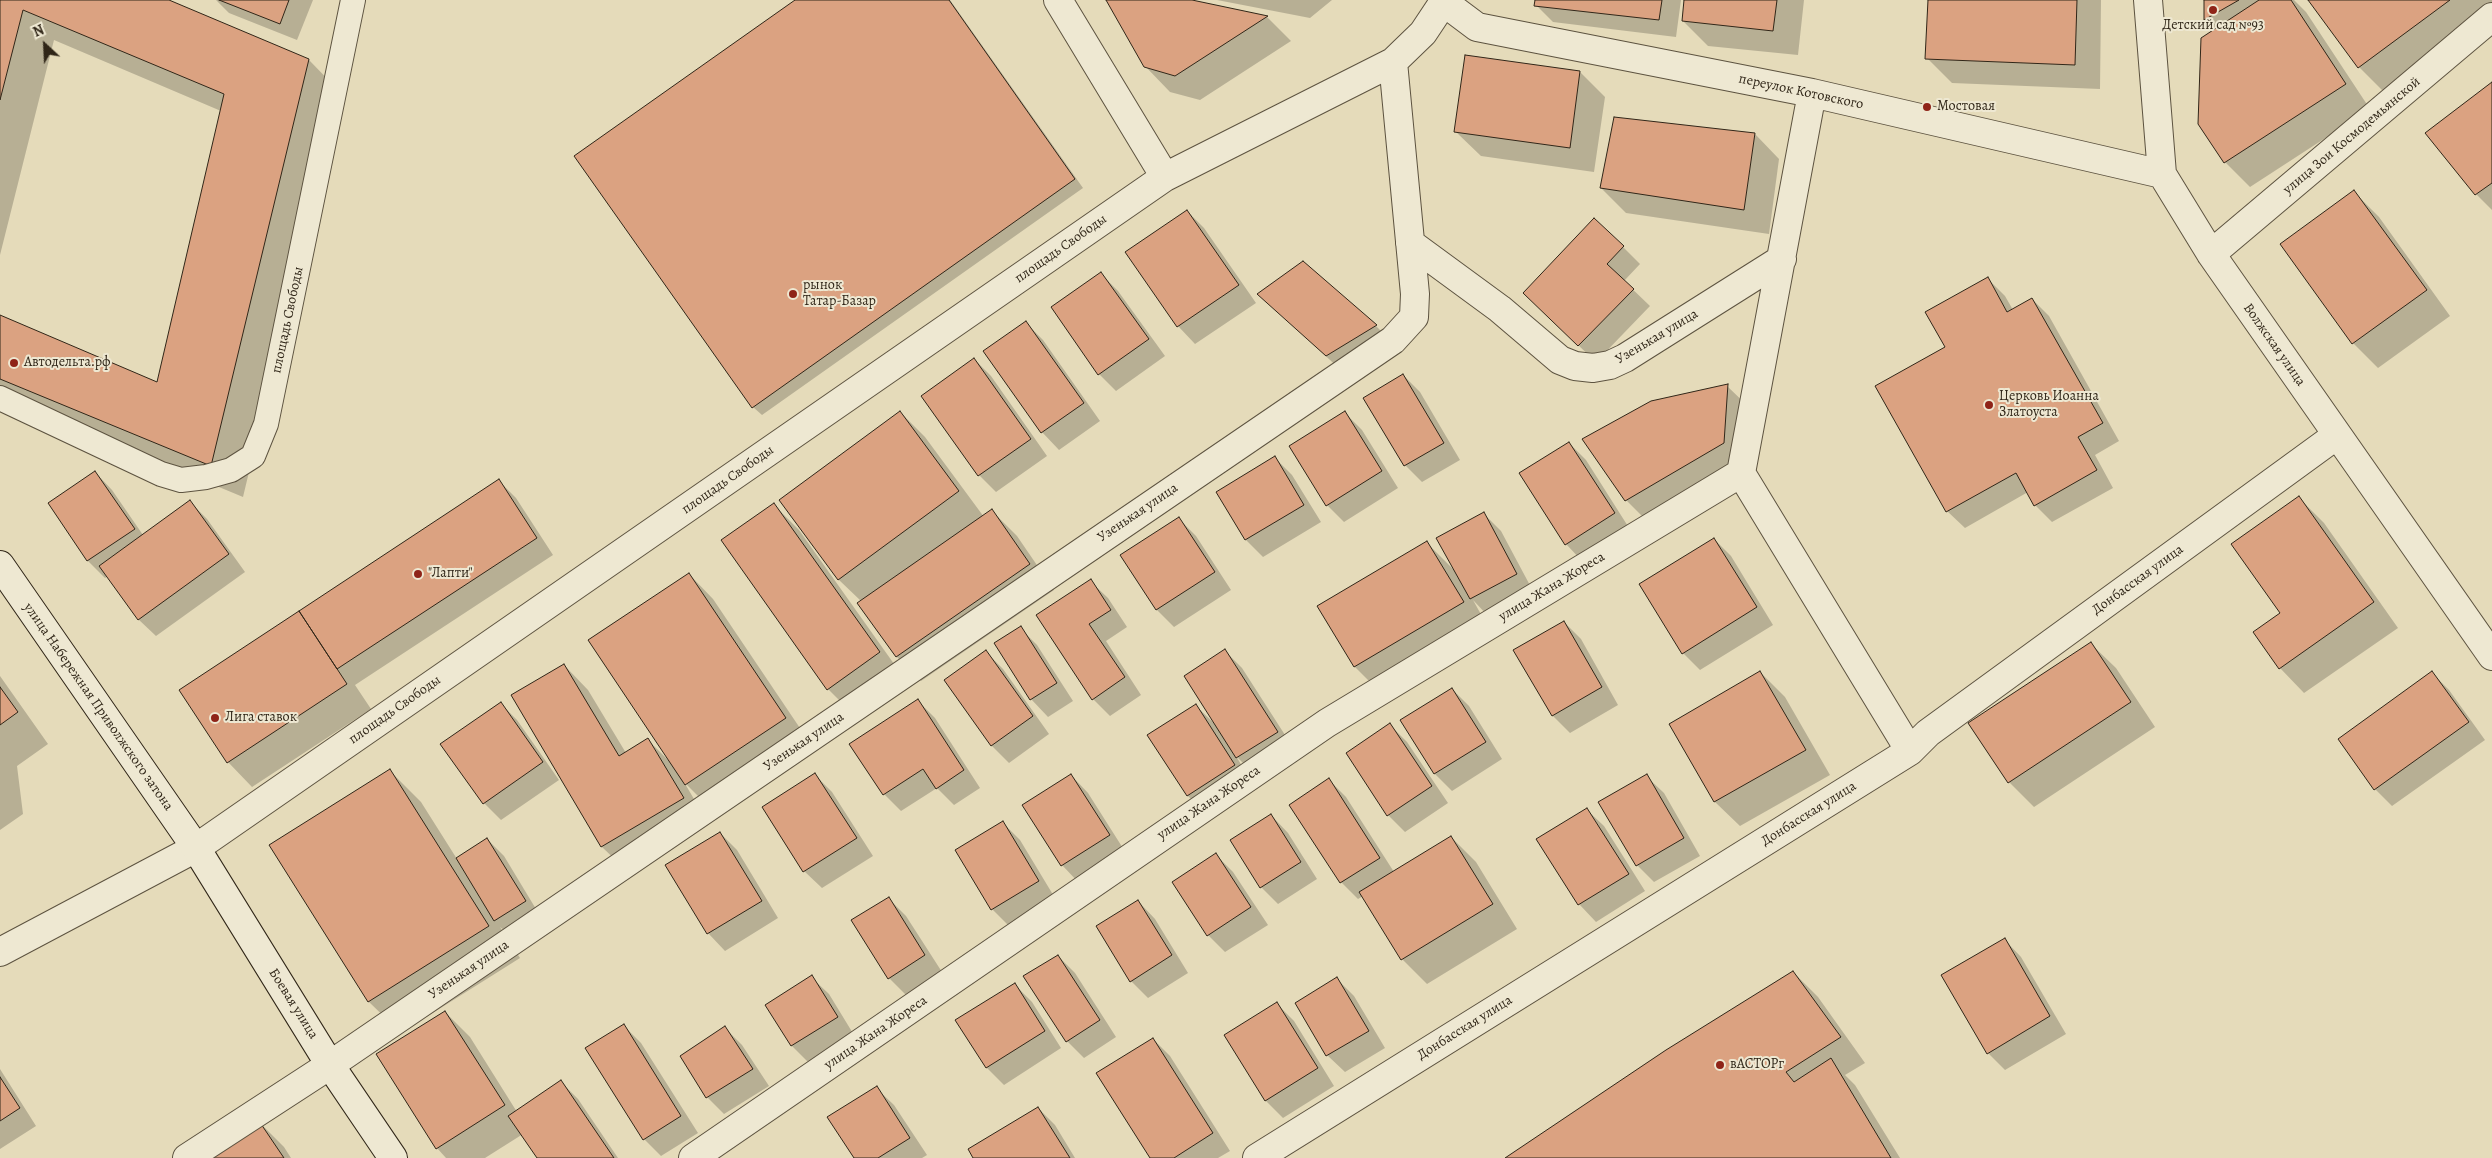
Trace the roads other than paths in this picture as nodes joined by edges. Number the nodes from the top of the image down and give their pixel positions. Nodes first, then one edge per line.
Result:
1 (353, 0) edge
2 (1058, 0) edge
3 (2148, 0) edge
4 (1445, 1) edge
5 (2492, 17) edge
6 (1393, 62) junction
7 (1812, 93) junction
8 (2162, 174) junction
9 (1165, 177) junction
10 (1410, 243) junction
11 (2211, 254) junction
12 (1782, 259) junction
13 (0, 398) edge
14 (2337, 435) junction
15 (1741, 473) junction
16 (0, 565) edge
17 (2492, 656) edge
18 (1910, 752) junction
19 (196, 848) junction
20 (0, 952) edge
21 (330, 1065) junction
22 (187, 1158) edge
23 (393, 1158) edge
24 (693, 1158) edge
25 (1257, 1158) edge

1 - 13 lane, площадь Свободы
2 - 9 street
3 - 8 street, Волжская улица
4 - 6 street, площадь Свободы
4 - 7 street, переулок Котовского
5 - 11 street, улица Зои Космодемьянской
6 - 9 street, площадь Свободы
6 - 10 street
7 - 8 street, переулок Котовского
7 - 12 street
8 - 11 street, Волжская улица
9 - 19 street, площадь Свободы
10 - 12 street, Узенькая улица
10 - 21 street, Узенькая улица
11 - 14 street, Волжская улица
12 - 15 street
14 - 17 street, Волжская улица
14 - 18 street, Донбасская улица
15 - 18 street
15 - 24 street, улица Жана Жореса
16 - 19 street, улица Набережная Приволжского затона
18 - 25 street, Донбасская улица
19 - 20 street, площадь Свободы
19 - 21 street, Боевая улица
21 - 22 street, Узенькая улица
21 - 23 street, Боевая улица

